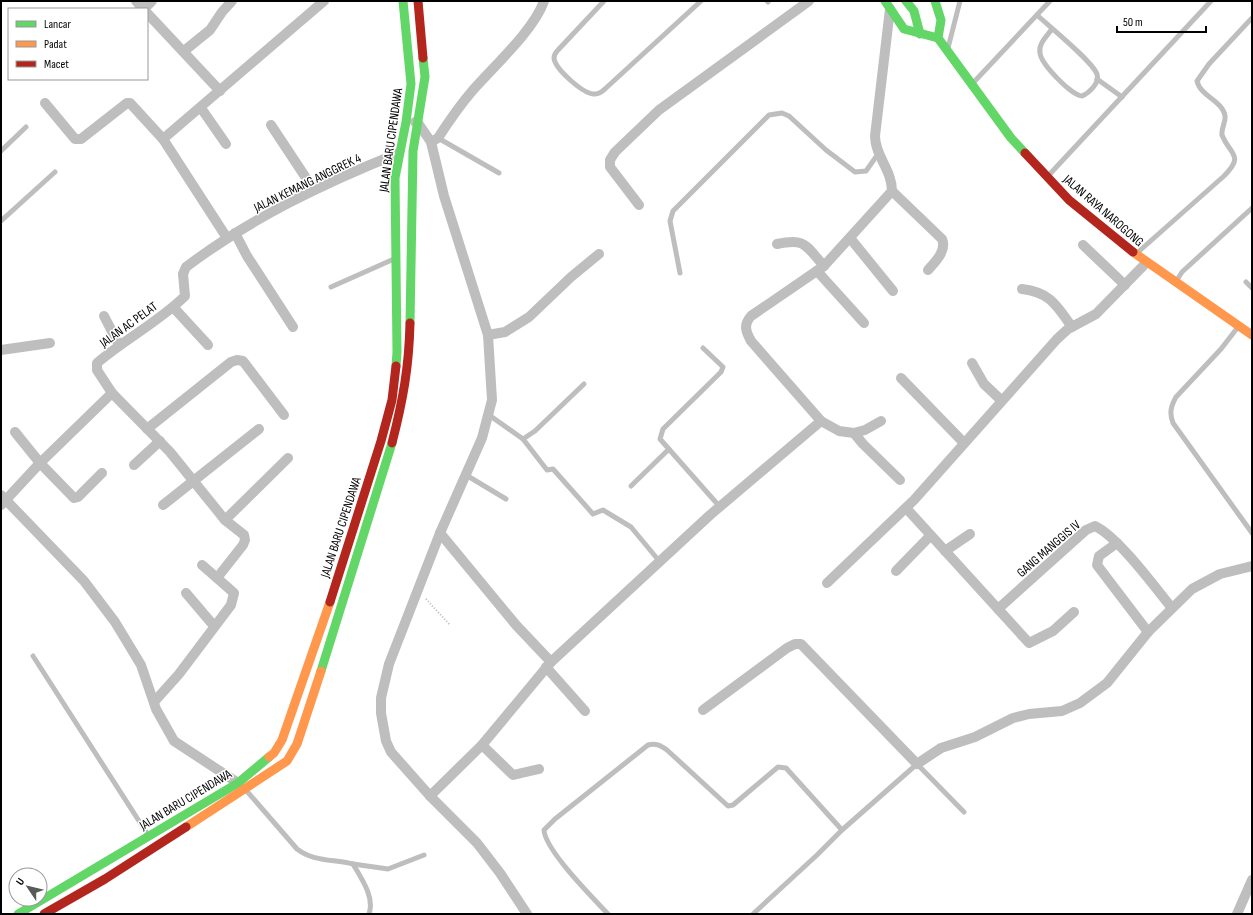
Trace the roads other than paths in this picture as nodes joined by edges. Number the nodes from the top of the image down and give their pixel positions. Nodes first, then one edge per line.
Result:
1 (232, 1) edge
2 (324, 1) edge
3 (403, 1) edge
4 (418, 1) edge
5 (544, 1) edge
6 (604, 1) edge
7 (701, 1) edge
8 (809, 1) edge
9 (906, 1) edge
10 (960, 1) edge
11 (1050, 1) edge
12 (1211, 1) edge
13 (931, 3) edge
14 (887, 5) edge
15 (148, 14) edge
16 (1037, 15) junction
17 (1252, 18) edge
18 (1052, 29) junction
19 (920, 34) junction
20 (938, 38) junction
21 (184, 51) junction
22 (947, 52) junction
23 (1097, 79) junction
24 (970, 86) junction
25 (220, 91) junction
26 (1122, 97) junction
27 (45, 103) dead end
28 (201, 108) junction
29 (406, 122) junction
30 (418, 122) junction
31 (271, 125) dead end
32 (26, 127) dead end
33 (163, 139) junction
34 (435, 140) junction
35 (226, 144) dead end
36 (1, 151) edge
37 (399, 153) junction
38 (878, 153) junction
39 (55, 172) dead end
40 (499, 174) dead end
41 (1047, 177) junction
42 (314, 190) junction
43 (892, 191) junction
44 (639, 205) dead end
45 (1252, 208) edge
46 (1, 221) edge
47 (231, 236) junction
48 (850, 238) junction
49 (777, 244) dead end
50 (1083, 245) dead end
51 (599, 254) dead end
52 (1136, 254) junction
53 (395, 259) junction
54 (1146, 263) junction
55 (820, 268) junction
56 (928, 270) dead end
57 (680, 273) dead end
58 (1175, 282) junction
59 (1246, 282) dead end
60 (1125, 285) junction
61 (331, 287) dead end
62 (1022, 288) dead end
63 (1252, 288) edge
64 (893, 291) dead end
65 (174, 308) junction
66 (104, 316) dead end
67 (864, 323) dead end
68 (1239, 326) junction
69 (293, 327) dead end
70 (1072, 327) junction
71 (488, 335) junction
72 (1252, 335) edge
73 (50, 343) dead end
74 (119, 345) junction
75 (208, 346) dead end
76 (704, 348) dead end
77 (1, 350) edge
78 (972, 363) dead end
79 (901, 378) dead end
80 (584, 384) dead end
81 (112, 393) junction
82 (1001, 400) junction
83 (284, 415) dead end
84 (489, 415) junction
85 (881, 420) dead end
86 (821, 422) junction
87 (147, 428) junction
88 (259, 429) dead end
89 (15, 432) dead end
90 (854, 433) junction
91 (523, 439) junction
92 (160, 441) junction
93 (381, 441) junction
94 (964, 443) junction
95 (392, 445) junction
96 (668, 449) junction
97 (288, 458) dead end
98 (40, 463) junction
99 (134, 465) dead end
100 (102, 473) dead end
101 (465, 474) junction
102 (900, 480) dead end
103 (194, 482) junction
104 (631, 486) dead end
105 (506, 499) dead end
106 (2, 500) edge
107 (163, 505) dead end
108 (720, 507) junction
109 (906, 508) junction
110 (225, 520) junction
111 (440, 533) junction
112 (970, 534) dead end
113 (1252, 534) edge
114 (930, 536) junction
115 (1117, 543) junction
116 (945, 552) junction
117 (660, 562) junction
118 (202, 565) dead end
119 (1252, 566) edge
120 (896, 571) dead end
121 (217, 578) junction
122 (827, 583) dead end
123 (186, 593) dead end
124 (1171, 607) junction
125 (998, 609) junction
126 (1074, 612) dead end
127 (324, 620) junction
128 (336, 624) junction
129 (214, 626) junction
130 (1148, 632) junction
131 (33, 656) dead end
132 (549, 665) junction
133 (154, 702) junction
134 (703, 710) dead end
135 (585, 711) dead end
136 (482, 745) junction
137 (916, 764) junction
138 (538, 769) dead end
139 (242, 786) junction
140 (430, 796) junction
141 (964, 812) dead end
142 (842, 830) junction
143 (148, 836) junction
144 (155, 848) junction
145 (424, 854) dead end
146 (353, 864) junction
147 (1252, 880) edge
148 (18, 914) edge
149 (44, 914) edge
150 (369, 914) edge
151 (527, 914) edge
152 (608, 914) edge
153 (753, 914) edge
154 (1237, 914) edge

1 - 21 street
2 - 25 street
3 - 29 main road, JALAN BARU CIPENDAWA
4 - 30 main road, JALAN BARU CIPENDAWA
5 - 34 street
6 - 7 lane
8 - 44 street
9 - 19 main road
10 - 22 lane
11 - 16 lane
12 - 26 lane
13 - 20 main road
14 - 19 main road
14 - 38 street
15 - 21 street
16 - 18 lane
16 - 24 lane
17 - 52 lane
18 - 23 lane
18 - 23 lane
19 - 20 main road
20 - 22 main road, JALAN RAYA NAROGONG
21 - 25 street
22 - 24 main road, JALAN RAYA NAROGONG
23 - 26 lane
24 - 41 main road, JALAN RAYA NAROGONG
25 - 28 street
26 - 41 lane
27 - 33 street
28 - 33 street
28 - 35 street
29 - 30 street
29 - 37 main road, JALAN BARU CIPENDAWA
30 - 34 street
30 - 95 main road, JALAN BARU CIPENDAWA
31 - 42 street
32 - 36 lane
33 - 47 street
34 - 40 lane
34 - 71 street
37 - 42 street, JALAN KEMANG ANGGREK 4
37 - 53 main road, JALAN BARU CIPENDAWA
38 - 43 street
38 - 57 lane
39 - 46 lane
41 - 52 main road, JALAN RAYA NAROGONG
42 - 47 street, JALAN KEMANG ANGGREK 4
43 - 48 street
43 - 56 street
45 - 58 lane
47 - 65 street, JALAN AC PELAT
47 - 69 street
48 - 55 street
48 - 64 street
49 - 55 street
50 - 60 street
51 - 71 street
52 - 54 main road, JALAN RAYA NAROGONG
53 - 61 lane
53 - 93 main road, JALAN BARU CIPENDAWA
54 - 58 main road, JALAN RAYA NAROGONG
54 - 60 street
55 - 67 street
55 - 86 street
58 - 68 main road, JALAN RAYA NAROGONG
59 - 63 lane
60 - 70 street
62 - 70 street
65 - 74 street, JALAN AC PELAT
65 - 75 street
66 - 74 street
68 - 72 main road, JALAN RAYA NAROGONG
68 - 113 lane
70 - 82 street
71 - 84 street
73 - 77 street
74 - 81 street, JALAN AC PELAT
76 - 96 lane
78 - 82 street
79 - 94 street
80 - 91 lane
81 - 87 street
81 - 98 street
82 - 94 street
83 - 87 street
84 - 91 lane
84 - 101 street
85 - 90 street
86 - 90 street
86 - 108 street
87 - 92 street
88 - 103 street
89 - 98 street
90 - 102 street
91 - 117 lane
92 - 99 street
92 - 103 street
93 - 95 main road
93 - 127 main road, JALAN BARU CIPENDAWA
94 - 109 street
95 - 128 main road, JALAN BARU CIPENDAWA
96 - 104 lane
96 - 108 lane
97 - 110 street
98 - 100 street
98 - 106 street
101 - 105 lane
101 - 111 street
103 - 107 street
103 - 110 street
106 - 133 street
108 - 117 street
109 - 114 street
109 - 122 street
110 - 121 street
111 - 132 street
111 - 140 street
112 - 116 street
114 - 116 street
114 - 120 street
115 - 124 street, GANG MANGGIS IV
115 - 125 street, GANG MANGGIS IV
115 - 130 street
116 - 125 street
117 - 132 street
118 - 121 street
119 - 124 street
121 - 129 street
123 - 129 street
124 - 130 street
125 - 126 street
127 - 128 main road
127 - 139 main road, JALAN BARU CIPENDAWA
128 - 139 main road, JALAN BARU CIPENDAWA
129 - 133 street
130 - 137 street
131 - 143 lane
132 - 135 street
132 - 136 street
133 - 139 street
134 - 137 street
136 - 138 street
136 - 140 street
137 - 141 lane
137 - 142 lane
139 - 143 main road, JALAN BARU CIPENDAWA
139 - 144 main road, JALAN BARU CIPENDAWA
139 - 146 lane
140 - 151 street
142 - 152 lane
142 - 153 lane
143 - 144 lane
143 - 148 main road, JALAN BARU CIPENDAWA
144 - 149 main road, JALAN BARU CIPENDAWA
145 - 146 lane
146 - 150 lane
147 - 154 street

